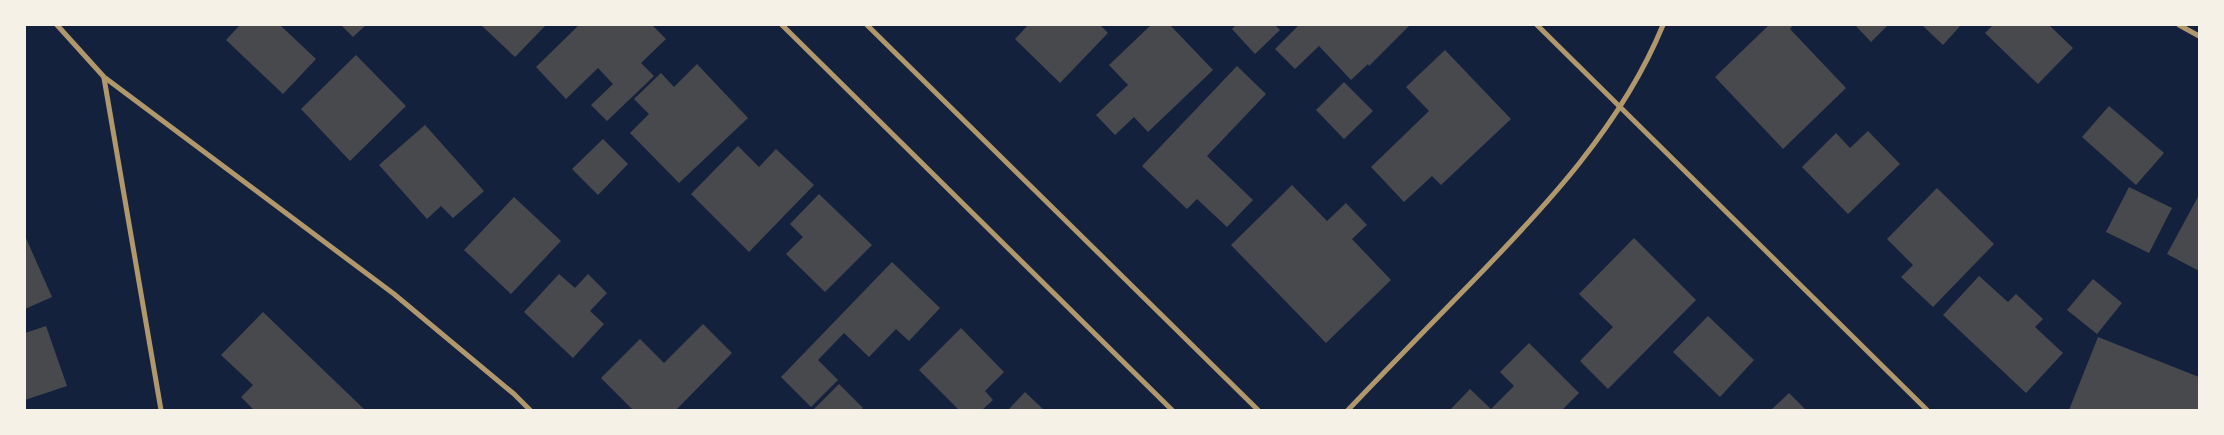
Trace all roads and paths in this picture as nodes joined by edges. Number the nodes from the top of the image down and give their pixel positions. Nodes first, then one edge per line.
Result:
1 (57, 25) edge
2 (782, 25) edge
3 (867, 25) edge
4 (1537, 25) edge
5 (1663, 25) edge
6 (2180, 25) edge
7 (2199, 36) edge
8 (104, 77) junction
9 (1619, 106) junction
10 (161, 410) edge
11 (530, 410) edge
12 (1172, 410) edge
13 (1258, 410) edge
14 (1348, 410) edge
15 (1927, 410) edge

1 - 8 street
2 - 12 street
3 - 13 street
4 - 9 street
5 - 9 street
6 - 7 street
8 - 10 street
8 - 11 street
9 - 14 street
9 - 15 street

